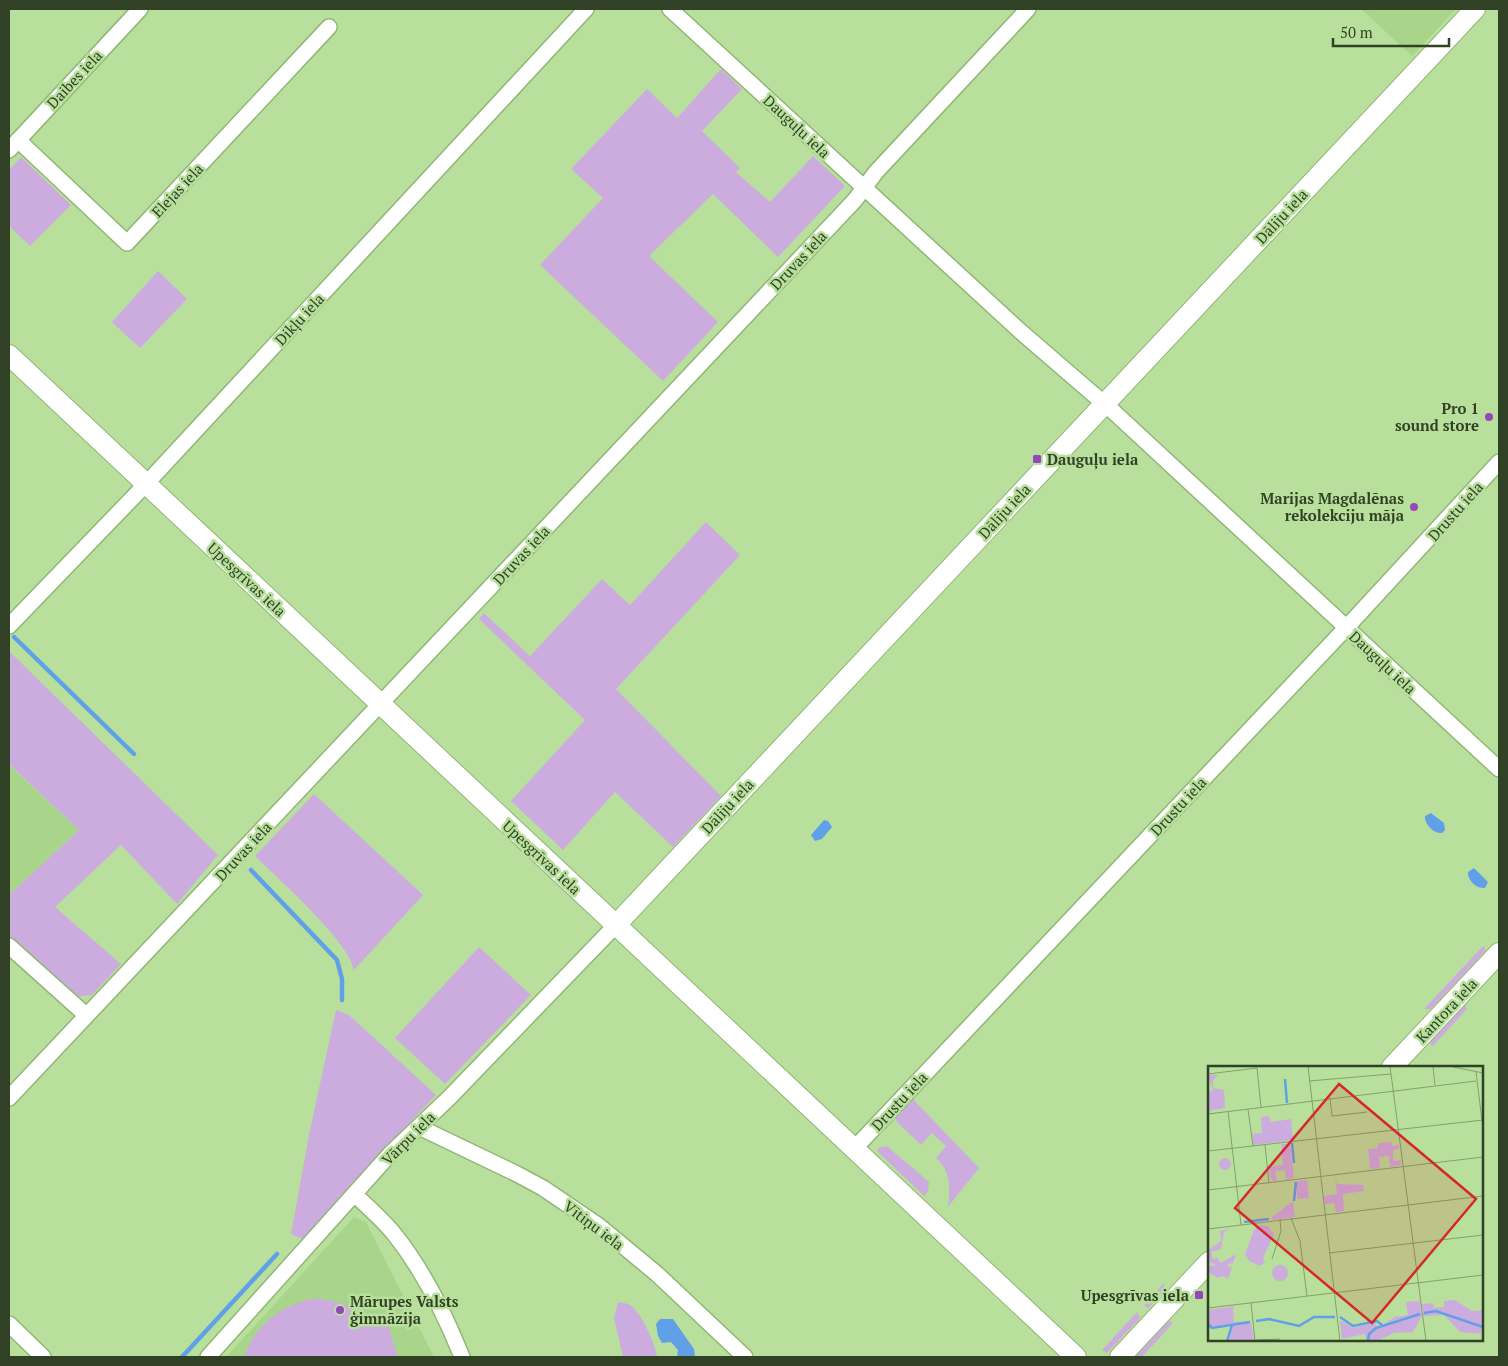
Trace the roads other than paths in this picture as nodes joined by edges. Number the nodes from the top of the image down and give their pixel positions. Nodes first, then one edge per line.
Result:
1 (140, 9) edge
2 (586, 9) edge
3 (670, 9) edge
4 (1028, 9) edge
5 (1475, 9) edge
6 (329, 27) dead end
7 (13, 145) edge
8 (864, 188) junction
9 (9, 356) edge
10 (1105, 403) junction
11 (1499, 462) edge
12 (146, 484) junction
13 (9, 626) edge
14 (1346, 628) junction
15 (380, 705) junction
16 (1499, 769) edge
17 (615, 926) junction
18 (9, 946) edge
19 (1499, 953) edge
20 (86, 1015) junction
21 (1393, 1066) edge
22 (9, 1098) edge
23 (419, 1127) junction
24 (854, 1149) junction
25 (354, 1194) junction
26 (1208, 1263) edge
27 (9, 1324) edge
28 (43, 1357) edge
29 (208, 1357) edge
30 (462, 1357) edge
31 (745, 1357) edge
32 (1076, 1357) edge
33 (1120, 1357) edge

1 - 7 street, Daibes iela
2 - 12 street, Dikļu iela
3 - 8 street, Dauguļu iela
4 - 8 street, Druvas iela
5 - 10 street, Dāliju iela
6 - 7 street, Elejas iela
8 - 10 street, Dauguļu iela
8 - 15 street, Druvas iela
9 - 12 street, Upesgrīvas iela
10 - 14 street, Dauguļu iela
10 - 17 street, Dāliju iela
11 - 14 street, Drustu iela
12 - 13 street, Dikļu iela
12 - 15 street, Upesgrīvas iela
14 - 16 street, Dauguļu iela
14 - 24 street, Drustu iela
15 - 17 street, Upesgrīvas iela
15 - 20 street, Druvas iela
17 - 23 street, Vārpu iela
17 - 24 street, Upesgrīvas iela
18 - 20 street
19 - 21 street, Kantora iela
20 - 22 street, Druvas iela
23 - 25 street, Vārpu iela
23 - 31 street, Vītiņu iela
24 - 32 street, Upesgrīvas iela
25 - 29 street, Vārpu iela
25 - 30 street
26 - 33 street
27 - 28 street

